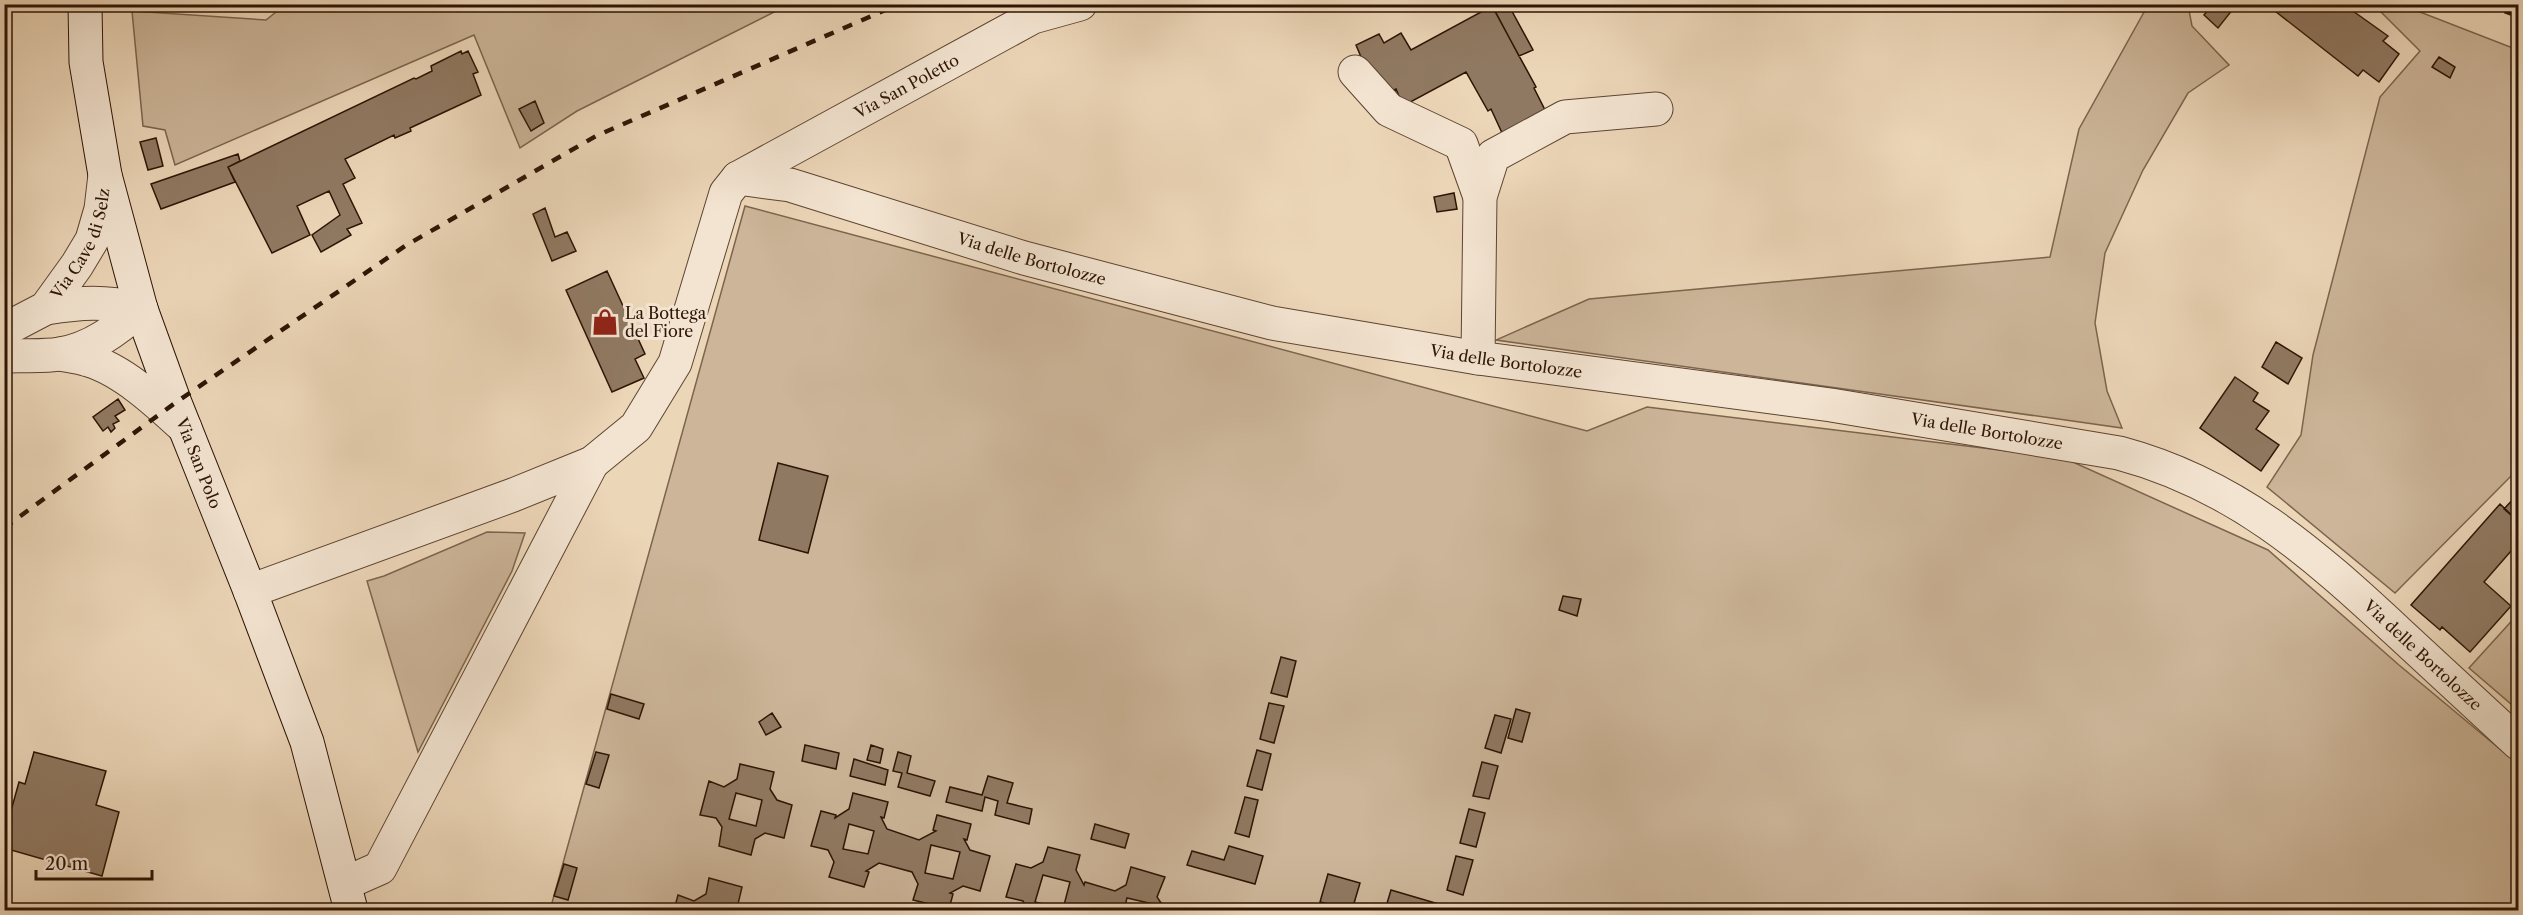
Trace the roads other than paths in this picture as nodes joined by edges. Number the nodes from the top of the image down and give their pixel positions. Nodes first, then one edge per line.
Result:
1 (85, 4) edge
2 (1080, 4) edge
3 (1355, 72) dead end
4 (1656, 109) dead end
5 (105, 175) junction
6 (738, 178) junction
7 (1480, 197) junction
8 (46, 308) junction
9 (141, 309) junction
10 (4, 330) edge
11 (60, 354) junction
12 (4, 356) edge
13 (1478, 358) junction
14 (185, 428) junction
15 (592, 463) junction
16 (250, 591) junction
17 (2518, 743) edge
18 (349, 897) edge

1 - 5 street, Via San Polo
2 - 6 street, Via San Poletto
3 - 7 street
4 - 7 street
5 - 8 street, Via Cave di Selz
5 - 9 street, Via San Polo
6 - 13 street, Via delle Bortolozze
6 - 15 street
7 - 13 street
8 - 9 street, Via Cave di Selz
8 - 10 street, Via Cave di Selz
9 - 11 street
9 - 14 street, Via San Polo
11 - 12 street
11 - 14 street
13 - 17 street, Via delle Bortolozze
14 - 16 street, Via San Polo
15 - 16 street
15 - 18 street
16 - 18 street, Via San Polo

